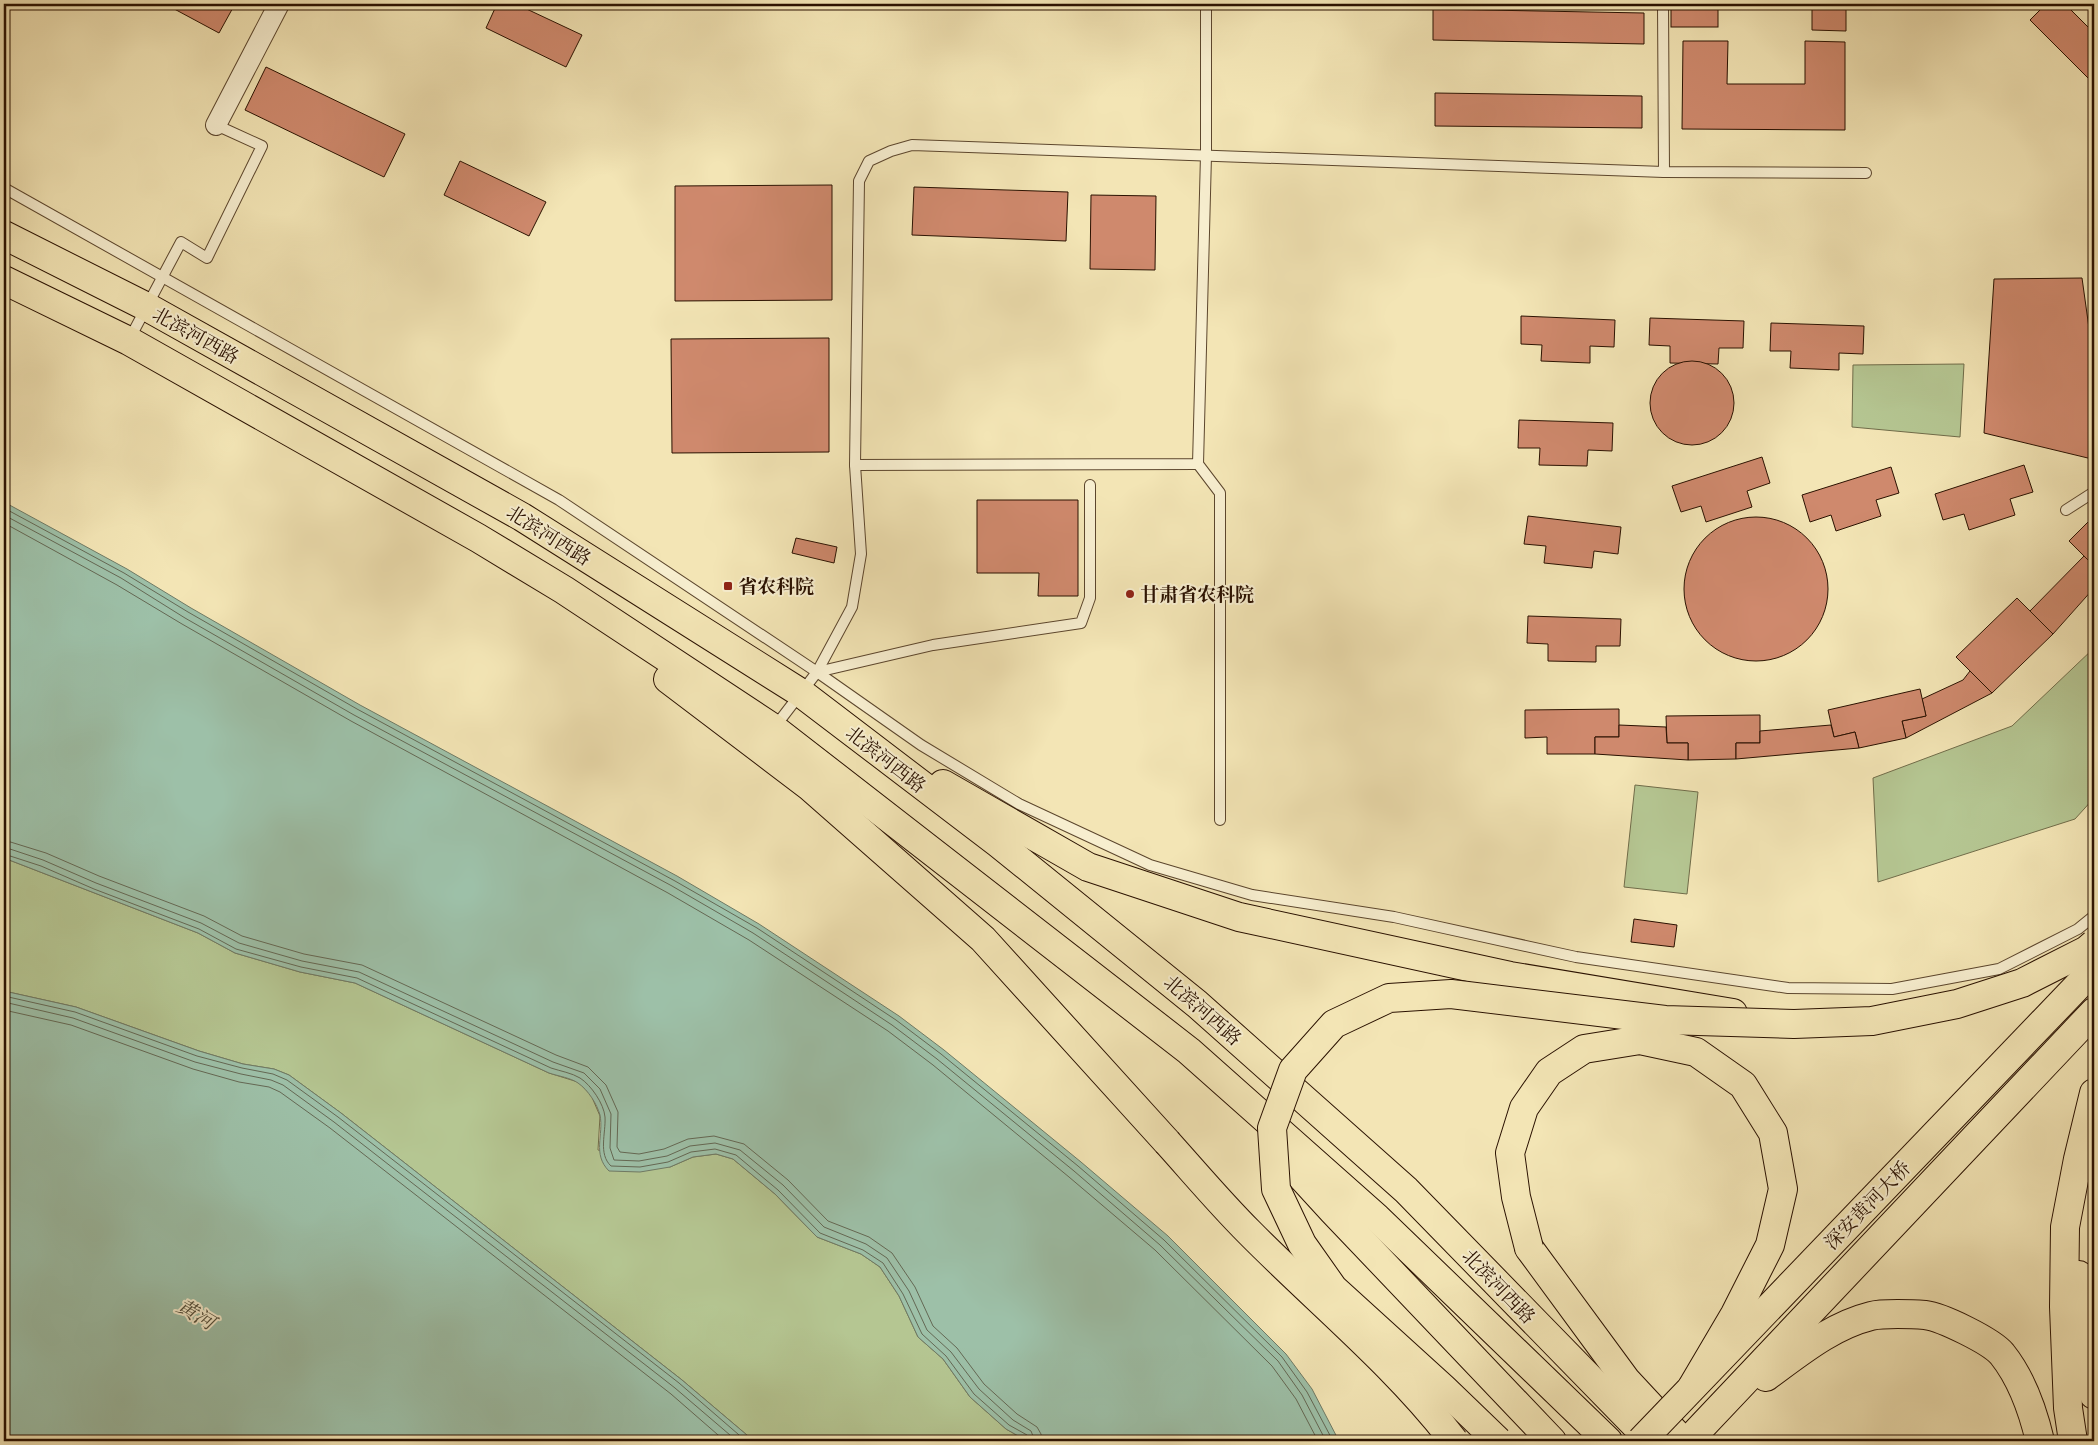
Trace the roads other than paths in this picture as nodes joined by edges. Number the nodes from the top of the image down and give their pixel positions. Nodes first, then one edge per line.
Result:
1 (279, 4) edge
2 (1206, 4) edge
3 (1663, 4) edge
4 (216, 125) joint
5 (1206, 155) junction
6 (1664, 172) junction
7 (1866, 173) dead end
8 (4, 188) edge
9 (4, 235) edge
10 (163, 277) junction
11 (4, 280) edge
12 (147, 307) junction
13 (129, 341) junction
14 (1198, 464) junction
15 (854, 465) junction
16 (1090, 485) dead end
17 (2094, 492) edge
18 (2066, 510) dead end
19 (564, 590) junction
20 (817, 672) junction
21 (801, 693) junction
22 (773, 728) junction
23 (850, 731) junction
24 (1220, 820) dead end
25 (2094, 916) edge
26 (2094, 944) edge
27 (2094, 969) edge
28 (2094, 1012) edge
29 (1794, 1024) junction
30 (1189, 1051) junction
31 (2094, 1093) edge
32 (2078, 1159) junction
33 (1553, 1341) junction
34 (1626, 1380) junction
35 (1692, 1387) junction
36 (2094, 1395) edge
37 (1714, 1414) junction
38 (1454, 1441) edge
39 (1498, 1441) edge
40 (1552, 1441) edge
41 (1608, 1441) edge
42 (1641, 1441) edge
43 (1651, 1441) edge
44 (1682, 1441) edge
45 (1688, 1441) edge
46 (2040, 1441) edge
47 (2073, 1441) edge

1 - 4 street
2 - 5 lane
3 - 6 lane
4 - 10 lane
5 - 6 lane
5 - 14 lane
5 - 15 lane
6 - 7 lane
8 - 10 lane
9 - 12 main road, 北滨河西路
10 - 12 lane
10 - 20 lane
11 - 13 main road, 北滨河西路
12 - 13 lane
12 - 21 main road, 北滨河西路
13 - 19 main road, 北滨河西路
14 - 15 lane
14 - 24 lane
15 - 20 lane
16 - 20 lane
17 - 18 lane
19 - 22 main road, 北滨河西路
19 - 38 main road, bridge
20 - 21 lane
20 - 25 lane
21 - 22 lane
21 - 23 main road, 北滨河西路
22 - 30 main road, 北滨河西路
23 - 29 main road, bridge
23 - 33 main road, 北滨河西路
26 - 29 main road, bridge
27 - 35 main road, 深安黄河大桥, bridge
28 - 37 main road, 深安黄河大桥
29 - 39 main road, bridge
30 - 40 main road
30 - 41 main road, 北滨河西路
31 - 32 main road
32 - 36 main road
32 - 47 main road
33 - 34 main road
33 - 43 main road, 北滨河西路
34 - 35 main road, bridge
34 - 44 main road
35 - 42 main road, 深安黄河大桥, bridge
37 - 45 main road, 深安黄河大桥
37 - 46 main road

